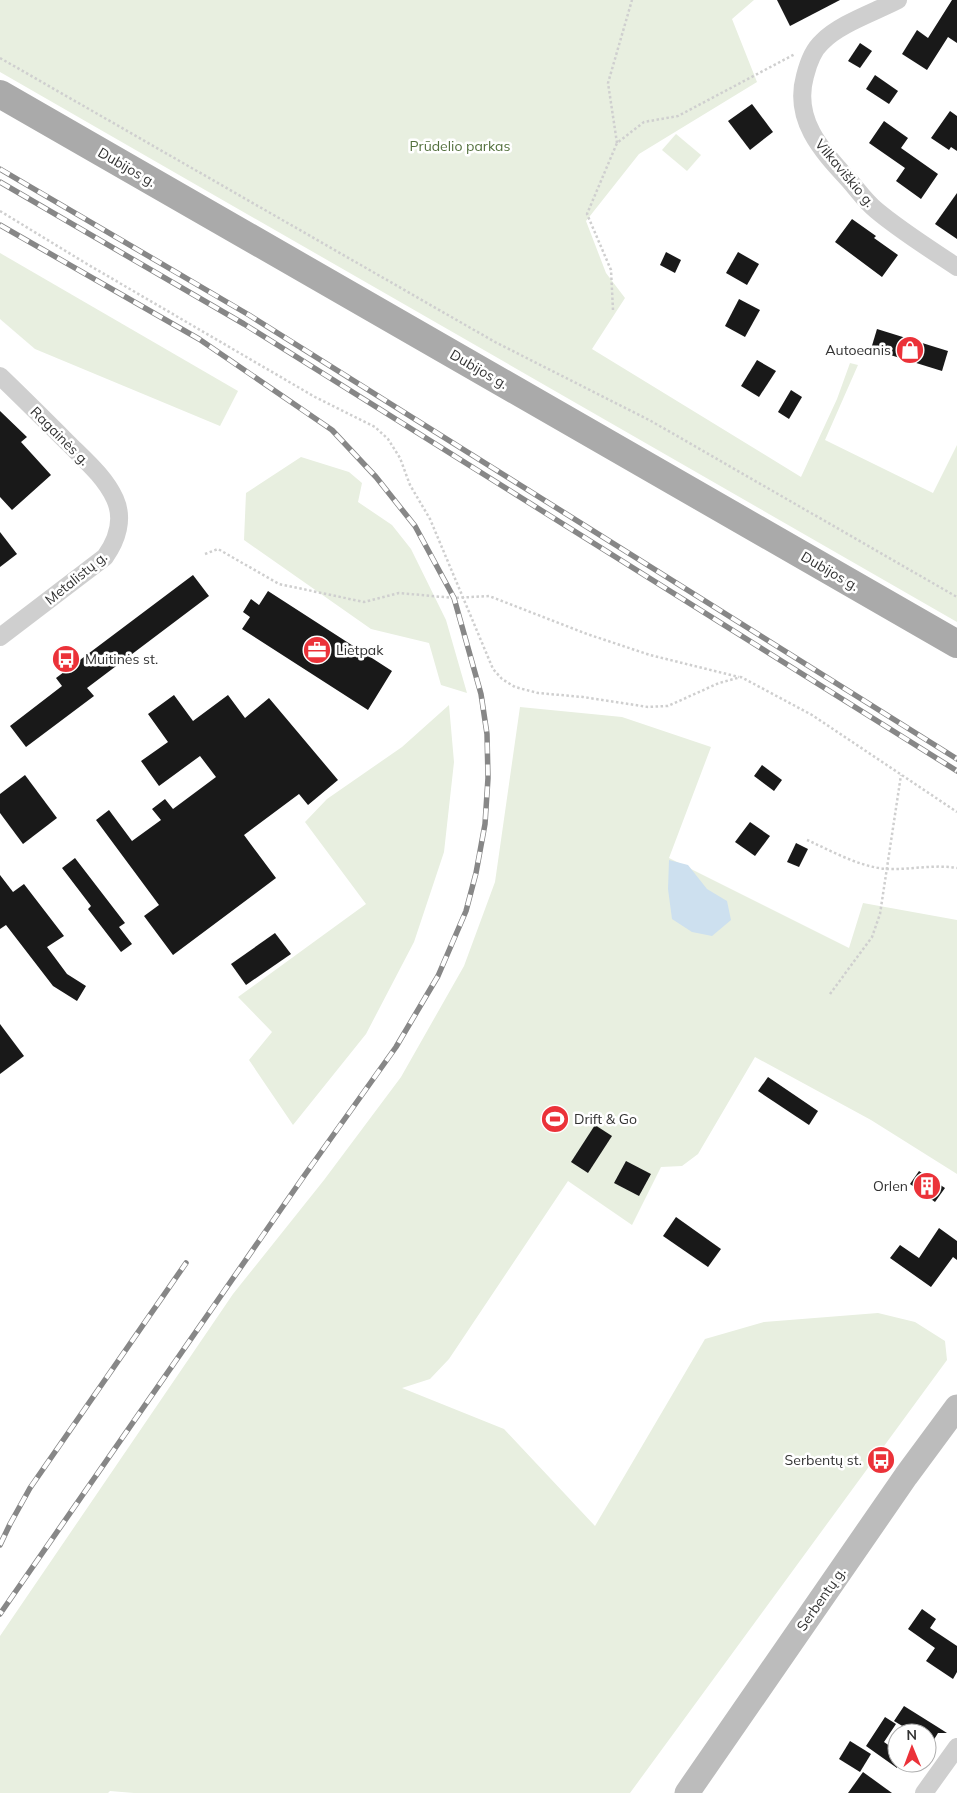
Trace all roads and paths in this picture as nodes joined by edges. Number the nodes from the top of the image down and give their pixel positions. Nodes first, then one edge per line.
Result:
1 (632, 0) edge
2 (898, 0) edge
3 (821, 42) junction
4 (0, 58) edge
5 (0, 94) edge
6 (617, 143) junction
7 (0, 211) edge
8 (957, 267) edge
9 (613, 310) dead end
10 (0, 376) edge
11 (115, 500) joint
12 (205, 554) dead end
13 (957, 597) edge
14 (464, 598) junction
15 (0, 637) edge
16 (957, 644) edge
17 (741, 677) junction
18 (901, 775) junction
19 (957, 812) edge
20 (807, 840) dead end
21 (957, 868) edge
22 (886, 869) junction
23 (830, 994) dead end
24 (957, 1407) edge
25 (957, 1747) edge
26 (687, 1793) edge
27 (924, 1793) edge

1 - 6 path
2 - 3 street, Vilkaviškio g.
3 - 6 path
3 - 8 street, Vilkaviškio g.
4 - 13 path
5 - 16 main road, Dubijos g.
6 - 9 path
7 - 14 path
10 - 11 street, Ragainės g.
11 - 15 street, Metalistų g.
12 - 14 path
14 - 17 path
14 - 17 path
17 - 18 path
18 - 19 path
18 - 22 path
20 - 22 path
21 - 22 path
22 - 23 path
24 - 26 main road, Serbentų g.
25 - 27 street

